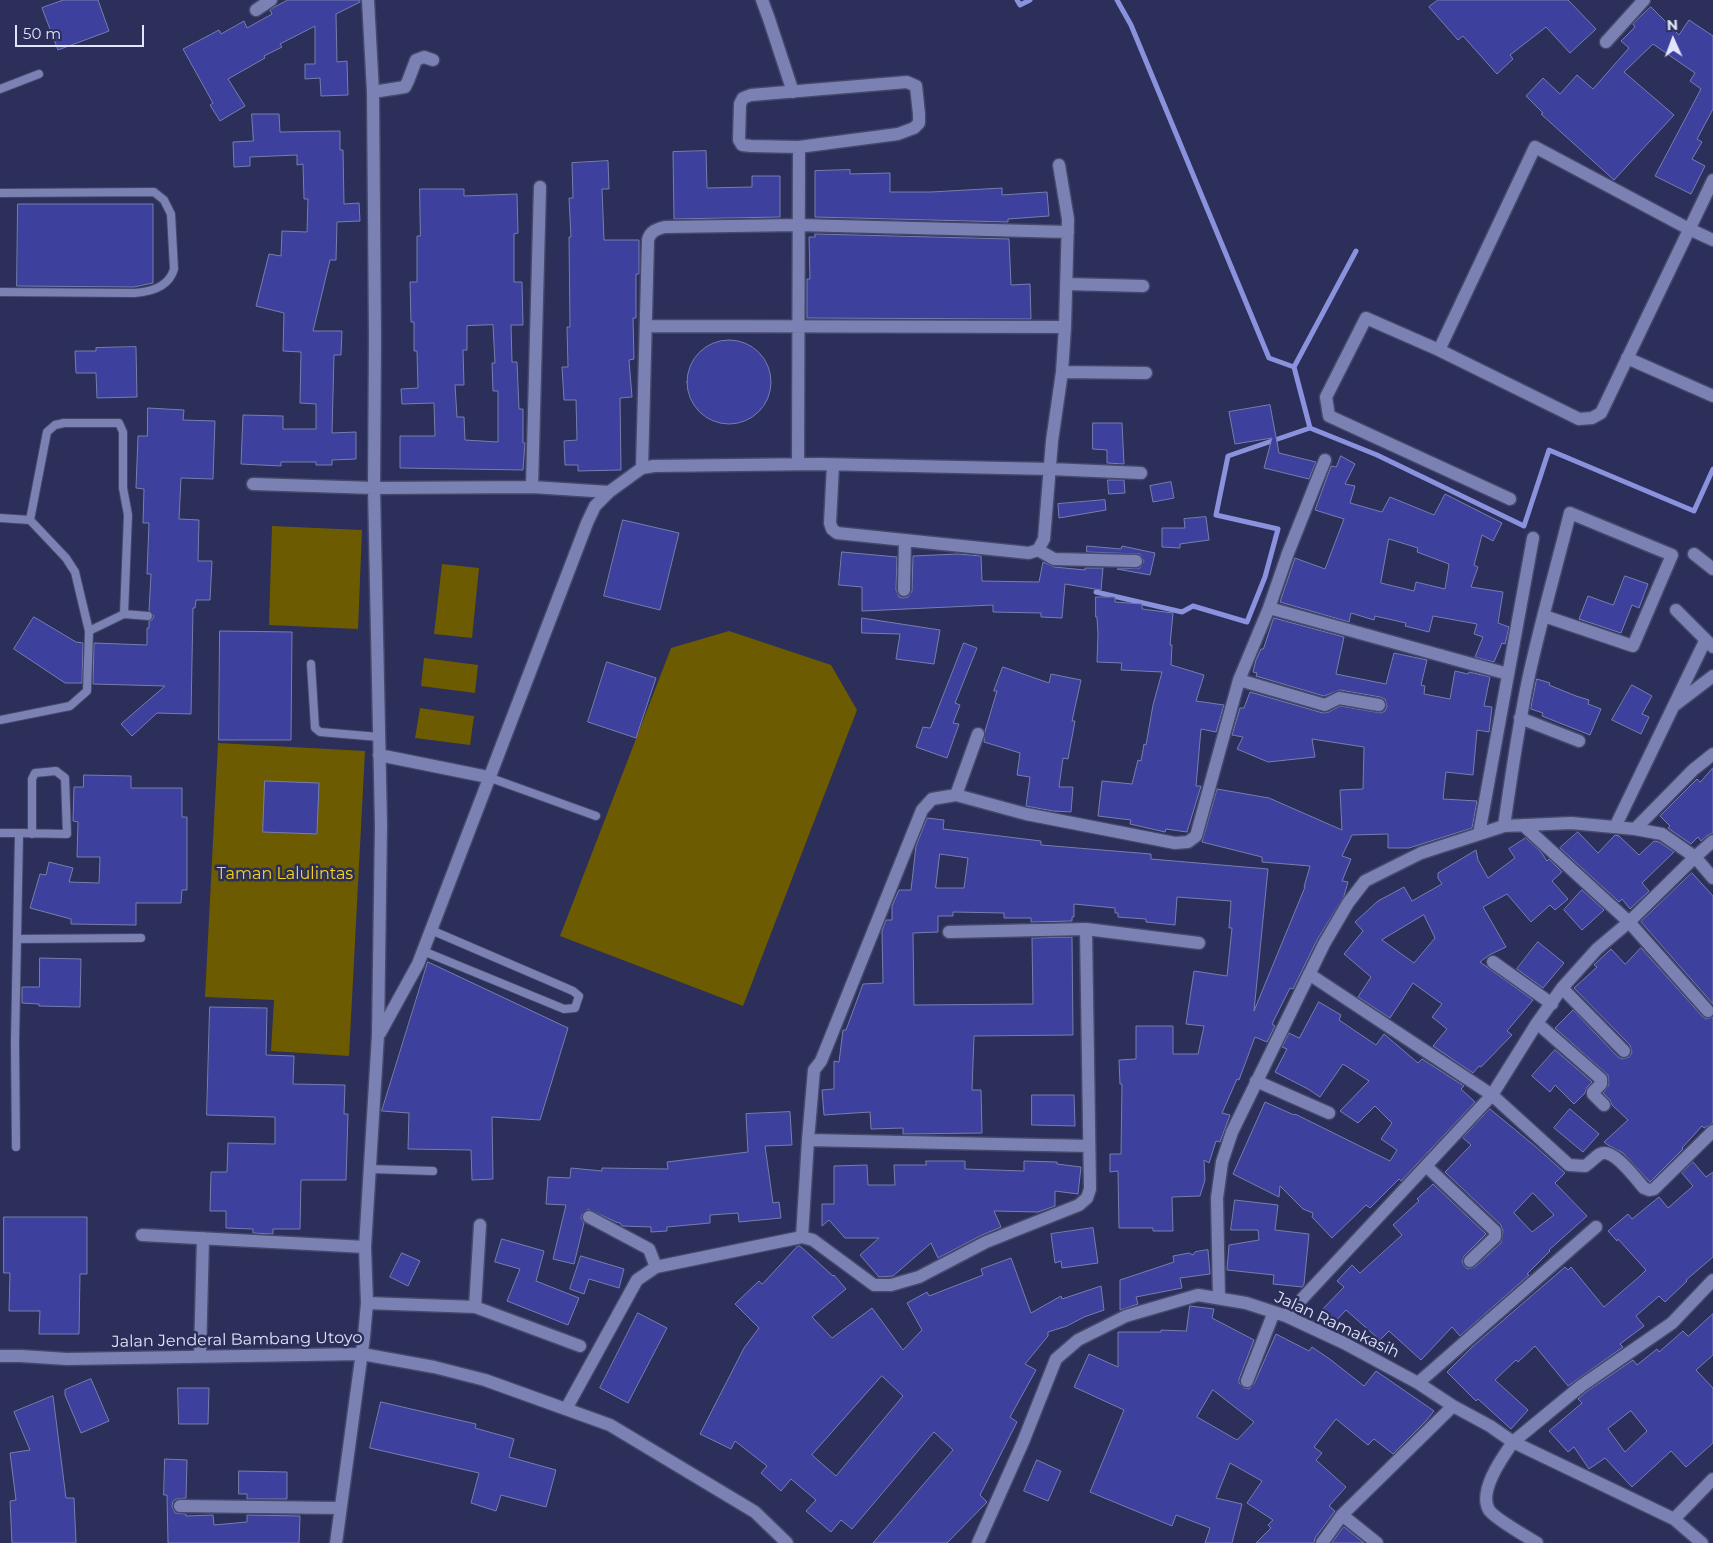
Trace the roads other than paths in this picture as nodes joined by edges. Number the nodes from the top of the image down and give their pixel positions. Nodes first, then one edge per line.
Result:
1 (272, 0) edge
2 (368, 0) edge
3 (762, 0) edge
4 (1644, 0) edge
5 (256, 10) dead end
6 (1606, 42) dead end
7 (433, 60) dead end
8 (39, 74) dead end
9 (0, 89) edge
10 (373, 92) junction
11 (793, 92) junction
12 (799, 147) junction
13 (1059, 165) dead end
14 (1713, 180) edge
15 (540, 187) dead end
16 (0, 193) edge
17 (798, 224) junction
18 (1689, 229) junction
19 (1068, 232) junction
20 (1713, 240) edge
21 (1066, 284) junction
22 (1143, 286) dead end
23 (0, 292) edge
24 (646, 326) junction
25 (798, 327) junction
26 (1065, 327) junction
27 (1439, 350) junction
28 (1627, 358) junction
29 (1062, 372) junction
30 (1146, 373) dead end
31 (1713, 396) edge
32 (1325, 460) dead end
33 (798, 464) junction
34 (833, 464) junction
35 (642, 468) junction
36 (1050, 469) junction
37 (1141, 473) dead end
38 (253, 484) dead end
39 (532, 487) junction
40 (374, 488) junction
41 (610, 492) junction
42 (1510, 499) dead end
43 (0, 518) edge
44 (30, 520) junction
45 (1533, 538) dead end
46 (905, 540) junction
47 (1038, 550) junction
48 (1694, 554) dead end
49 (1136, 561) dead end
50 (1713, 569) edge
51 (904, 590) dead end
52 (1269, 608) junction
53 (1676, 610) dead end
54 (124, 614) junction
55 (148, 616) dead end
56 (1544, 616) junction
57 (88, 631) junction
58 (1709, 644) edge
59 (312, 664) dead end
60 (1508, 674) junction
61 (1713, 676) edge
62 (1240, 680) junction
63 (1379, 705) dead end
64 (1673, 706) junction
65 (1520, 718) junction
66 (0, 720) edge
67 (978, 734) dead end
68 (379, 737) junction
69 (1579, 740) dead end
70 (1713, 754) edge
71 (379, 755) junction
72 (488, 777) junction
73 (956, 795) junction
74 (596, 816) dead end
75 (1524, 825) junction
76 (1504, 826) junction
77 (1615, 827) junction
78 (1635, 829) junction
79 (0, 832) edge
80 (19, 833) junction
81 (32, 834) junction
82 (1479, 834) junction
83 (1713, 841) edge
84 (1695, 857) junction
85 (1713, 878) edge
86 (1629, 922) junction
87 (1086, 929) junction
88 (430, 930) junction
89 (949, 932) dead end
90 (141, 938) dead end
91 (18, 939) junction
92 (1199, 943) dead end
93 (423, 951) junction
94 (1493, 962) dead end
95 (1309, 974) junction
96 (1562, 988) junction
97 (1552, 1004) junction
98 (1708, 1011) dead end
99 (1537, 1023) junction
100 (378, 1035) junction
101 (1624, 1051) dead end
102 (1256, 1081) junction
103 (1492, 1095) junction
104 (1604, 1105) dead end
105 (1329, 1113) dead end
106 (1713, 1131) edge
107 (808, 1140) junction
108 (1089, 1146) junction
109 (16, 1148) dead end
110 (1426, 1166) junction
111 (370, 1168) junction
112 (433, 1171) dead end
113 (588, 1218) dead end
114 (480, 1225) dead end
115 (1596, 1227) dead end
116 (142, 1235) dead end
117 (802, 1237) junction
118 (202, 1238) junction
119 (365, 1247) junction
120 (1470, 1261) dead end
121 (656, 1267) junction
122 (1713, 1280) edge
123 (1219, 1298) junction
124 (366, 1303) junction
125 (475, 1308) junction
126 (1280, 1314) junction
127 (580, 1346) dead end
128 (362, 1354) junction
129 (0, 1356) edge
130 (200, 1356) junction
131 (1247, 1381) dead end
132 (1418, 1382) junction
133 (1453, 1406) junction
134 (566, 1409) junction
135 (1513, 1442) junction
136 (1713, 1479) edge
137 (180, 1506) dead end
138 (340, 1508) junction
139 (1342, 1515) junction
140 (1674, 1519) junction
141 (1696, 1541) edge
142 (336, 1543) edge
143 (787, 1543) edge
144 (978, 1543) edge
145 (1322, 1543) edge
146 (1377, 1543) edge
147 (1537, 1543) edge

1 - 5 street
2 - 10 street
3 - 11 street
4 - 6 street
7 - 10 street
8 - 9 lane
10 - 40 street
11 - 12 street
11 - 12 street
12 - 17 street
13 - 19 street
14 - 18 street
15 - 39 street
16 - 23 lane
17 - 19 street
17 - 24 street
17 - 25 street
18 - 20 street
18 - 27 street
18 - 28 street
19 - 21 street
21 - 22 street
21 - 26 street
24 - 25 street
24 - 35 street
25 - 26 street
25 - 33 street
26 - 29 street
27 - 28 street
27 - 42 street
28 - 31 street
29 - 30 street
29 - 36 street
32 - 52 street
33 - 34 street
33 - 35 street
34 - 36 street
34 - 46 street
35 - 41 street
36 - 37 street
36 - 47 street
38 - 40 street
39 - 40 street
39 - 41 street
40 - 68 street
41 - 72 street
43 - 44 lane
44 - 54 lane
44 - 57 lane
45 - 60 street
46 - 47 street
46 - 51 street
47 - 49 street
48 - 50 street
52 - 60 street
52 - 62 street
53 - 58 street
54 - 55 lane
54 - 57 lane
56 - 56 street
56 - 65 street
57 - 66 lane
58 - 64 street
59 - 68 lane
60 - 82 street
61 - 64 street
62 - 63 street
62 - 73 street
64 - 77 street
65 - 69 street
65 - 76 street
67 - 73 street
68 - 71 street
70 - 78 street
71 - 72 street
71 - 100 street
72 - 74 lane
72 - 88 street
73 - 107 street
75 - 76 street
75 - 77 street
75 - 86 street
76 - 82 street
77 - 78 street
78 - 84 street
79 - 80 lane
80 - 81 lane
80 - 91 lane
81 - 81 lane
82 - 95 street
83 - 84 street
84 - 85 street
84 - 86 street
86 - 96 street
86 - 98 street
87 - 89 street
87 - 92 street
87 - 108 street
88 - 93 street
88 - 93 lane
90 - 91 lane
91 - 109 lane
93 - 100 street
94 - 97 street
95 - 102 street
95 - 103 street
96 - 97 street
96 - 101 street
97 - 99 street
99 - 103 street
99 - 104 street
100 - 111 street
102 - 105 street
102 - 123 street
103 - 106 street
103 - 110 street
107 - 108 street
107 - 117 street
108 - 117 street
110 - 120 street
110 - 126 street
111 - 112 lane
111 - 119 street
113 - 121 street
114 - 125 street
115 - 132 street
116 - 118 street
117 - 121 street
118 - 119 street
118 - 130 street
119 - 124 street
121 - 134 street
122 - 135 street
123 - 126 street, Jalan Ramakasih
123 - 144 street, Jalan Ramakasih
124 - 125 street
124 - 128 street
125 - 127 street
126 - 131 street
126 - 132 street, Jalan Ramakasih
128 - 130 street, Jalan Jenderal Bambang Utoyo
128 - 134 street, Jalan Jenderal Bambang Utoyo
128 - 138 street
129 - 130 street, Jalan Jenderal Bambang Utoyo
132 - 133 street, Jalan Ramakasih
133 - 135 street, Jalan Ramakasih
133 - 139 street
134 - 143 street, Jalan Jenderal Bambang Utoyo
135 - 140 street, Jalan Ramakasih
135 - 147 street
136 - 140 street
137 - 138 street
138 - 142 street
139 - 145 street
139 - 146 street
140 - 141 street, Jalan Ramakasih

